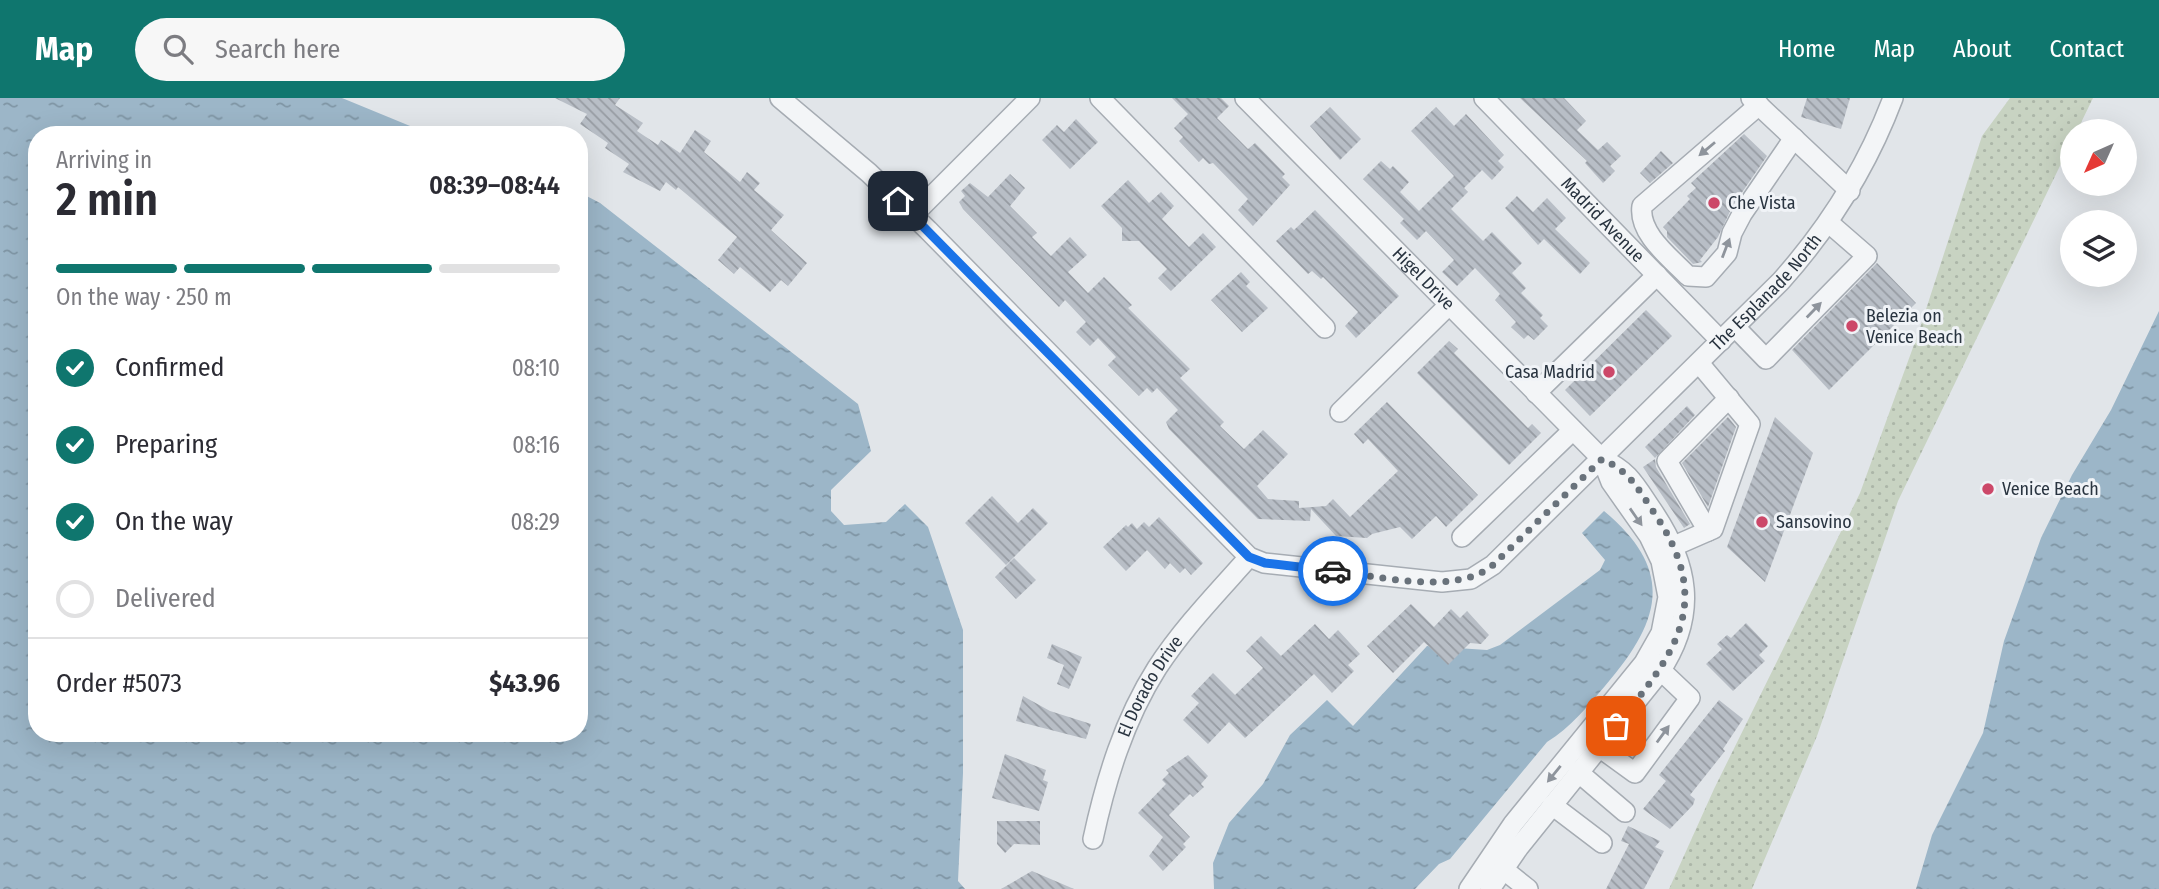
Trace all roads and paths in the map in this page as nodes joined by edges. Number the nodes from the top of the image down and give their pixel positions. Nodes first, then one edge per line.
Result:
1 (780, 98) edge
2 (1030, 98) edge
3 (1100, 98) edge
4 (1245, 98) edge
5 (1484, 98) edge
6 (1893, 98) edge
7 (1755, 102) edge
8 (1794, 138) junction
9 (1850, 191) junction
10 (913, 215) junction
11 (1829, 223) junction
12 (1657, 275) junction
13 (1449, 305) junction
14 (1735, 327) junction
15 (1325, 328) dead end
16 (1721, 341) junction
17 (1699, 363) junction
18 (1536, 393) junction
19 (1729, 398) junction
20 (1340, 412) dead end
21 (1573, 429) junction
22 (1602, 459) junction
23 (1708, 531) junction
24 (1462, 537) dead end
25 (1674, 547) junction
26 (1249, 557) junction
27 (1655, 664) junction
28 (1592, 742) junction
29 (1578, 772) junction
30 (1552, 805) junction
31 (1626, 812) dead end
32 (1093, 839) dead end
33 (1602, 844) dead end
34 (1503, 869) junction
35 (1469, 889) edge
36 (1490, 889) edge
37 (1528, 889) edge

1 - 10 street
2 - 10 street
3 - 15 street
4 - 13 street, Higel Drive
5 - 12 street, Madrid Avenue
6 - 9 street, The Esplanade North
7 - 8 street
7 -> 8 street
8 - 9 street
9 - 11 street, The Esplanade North
10 - 26 street
11 - 14 street, The Esplanade North
14 -> 11 street
12 - 16 street, Madrid Avenue
12 - 18 street
13 - 18 street, Higel Drive
13 - 20 street
14 - 16 street, The Esplanade North
16 - 17 street, The Esplanade North
17 - 19 street
17 - 22 street, The Esplanade North
18 - 21 street, Higel Drive
19 - 23 street
19 - 23 street
21 - 22 street, Higel Drive
21 - 24 street
22 - 25 street
22 - 26 street, The Esplanade North
22 -> 27 street
23 - 25 street
25 - 27 street
26 - 32 street, El Dorado Drive
27 - 28 street
28 -> 27 street
28 - 29 street
28 -> 35 street
29 - 30 street
29 - 31 street
30 - 33 street
30 - 34 street
34 - 36 street
34 - 37 street

